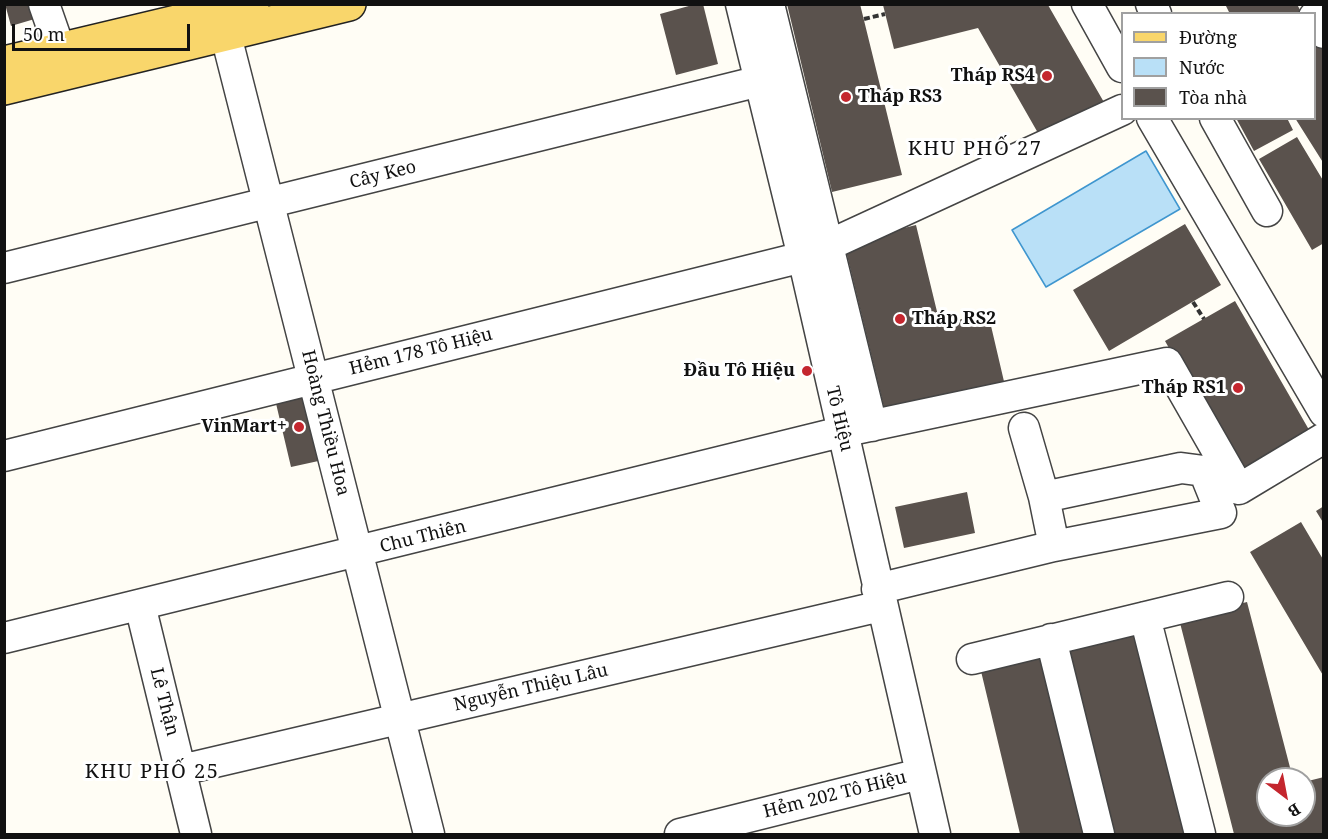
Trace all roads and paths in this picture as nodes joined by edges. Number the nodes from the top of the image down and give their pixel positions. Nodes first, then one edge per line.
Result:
1 (44, 4) edge
2 (252, 4) edge
3 (349, 4) edge
4 (741, 4) edge
5 (769, 4) edge
6 (1087, 4) edge
7 (885, 14) dead end
8 (864, 19) dead end
9 (222, 23) junction
10 (60, 50) junction
11 (4, 63) edge
12 (1121, 65) edge
13 (760, 81) junction
14 (4, 88) edge
15 (1121, 110) edge
16 (1153, 120) edge
17 (1216, 120) edge
18 (269, 203) junction
19 (1267, 212) dead end
20 (816, 252) junction
21 (4, 268) edge
22 (1193, 302) dead end
23 (1204, 319) dead end
24 (315, 378) junction
25 (1323, 412) edge
26 (872, 426) junction
27 (1024, 428) dead end
28 (842, 432) junction
29 (1323, 438) edge
30 (4, 456) edge
31 (1044, 497) junction
32 (1054, 546) junction
33 (357, 553) junction
34 (879, 597) junction
35 (1228, 597) dead end
36 (140, 606) junction
37 (1145, 617) junction
38 (4, 638) edge
39 (1051, 639) junction
40 (972, 659) dead end
41 (400, 719) junction
42 (181, 771) junction
43 (920, 774) junction
44 (196, 834) edge
45 (429, 834) edge
46 (680, 834) edge
47 (935, 834) edge
48 (1099, 834) edge
49 (1200, 834) edge

1 - 10 street
2 - 9 main road
3 - 9 main road
4 - 13 street, Tô Hiệu
5 - 20 street
6 - 12 street
7 - 8 path
9 - 10 main road
9 - 14 main road
9 - 18 street, Hoàng Thiều Hoa
10 - 11 main road
13 - 18 street, Cây Keo
13 - 20 street, Tô Hiệu
15 - 20 street, Hẻm 178 Tô Hiệu
16 - 25 street
17 - 19 street
18 - 21 street, Cây Keo
18 - 24 street, Hoàng Thiều Hoa
20 - 24 street, Hẻm 178 Tô Hiệu
20 - 26 street
20 - 28 street, Tô Hiệu
22 - 23 path
24 - 30 street, Hẻm 178 Tô Hiệu
24 - 33 street, Hoàng Thiều Hoa
26 - 28 street, Chu Thiên
26 - 29 street, Chu Thiên
27 - 31 street
28 - 33 street, Chu Thiên
28 - 34 street, Tô Hiệu
31 - 32 street
31 - 32 street, Nguyễn Thiệu Lâu
32 - 34 street, Nguyễn Thiệu Lâu
33 - 36 street, Chu Thiên
33 - 41 street, Hoàng Thiều Hoa
34 - 41 street, Nguyễn Thiệu Lâu
34 - 43 street, Tô Hiệu
35 - 37 street
36 - 38 street, Chu Thiên
36 - 42 street, Lê Thận
37 - 39 street
37 - 49 street
39 - 40 street
39 - 48 street
41 - 42 street, Nguyễn Thiệu Lâu
41 - 45 street, Hoàng Thiều Hoa
42 - 44 street, Lê Thận
43 - 46 street, Hẻm 202 Tô Hiệu
43 - 47 street, Tô Hiệu

